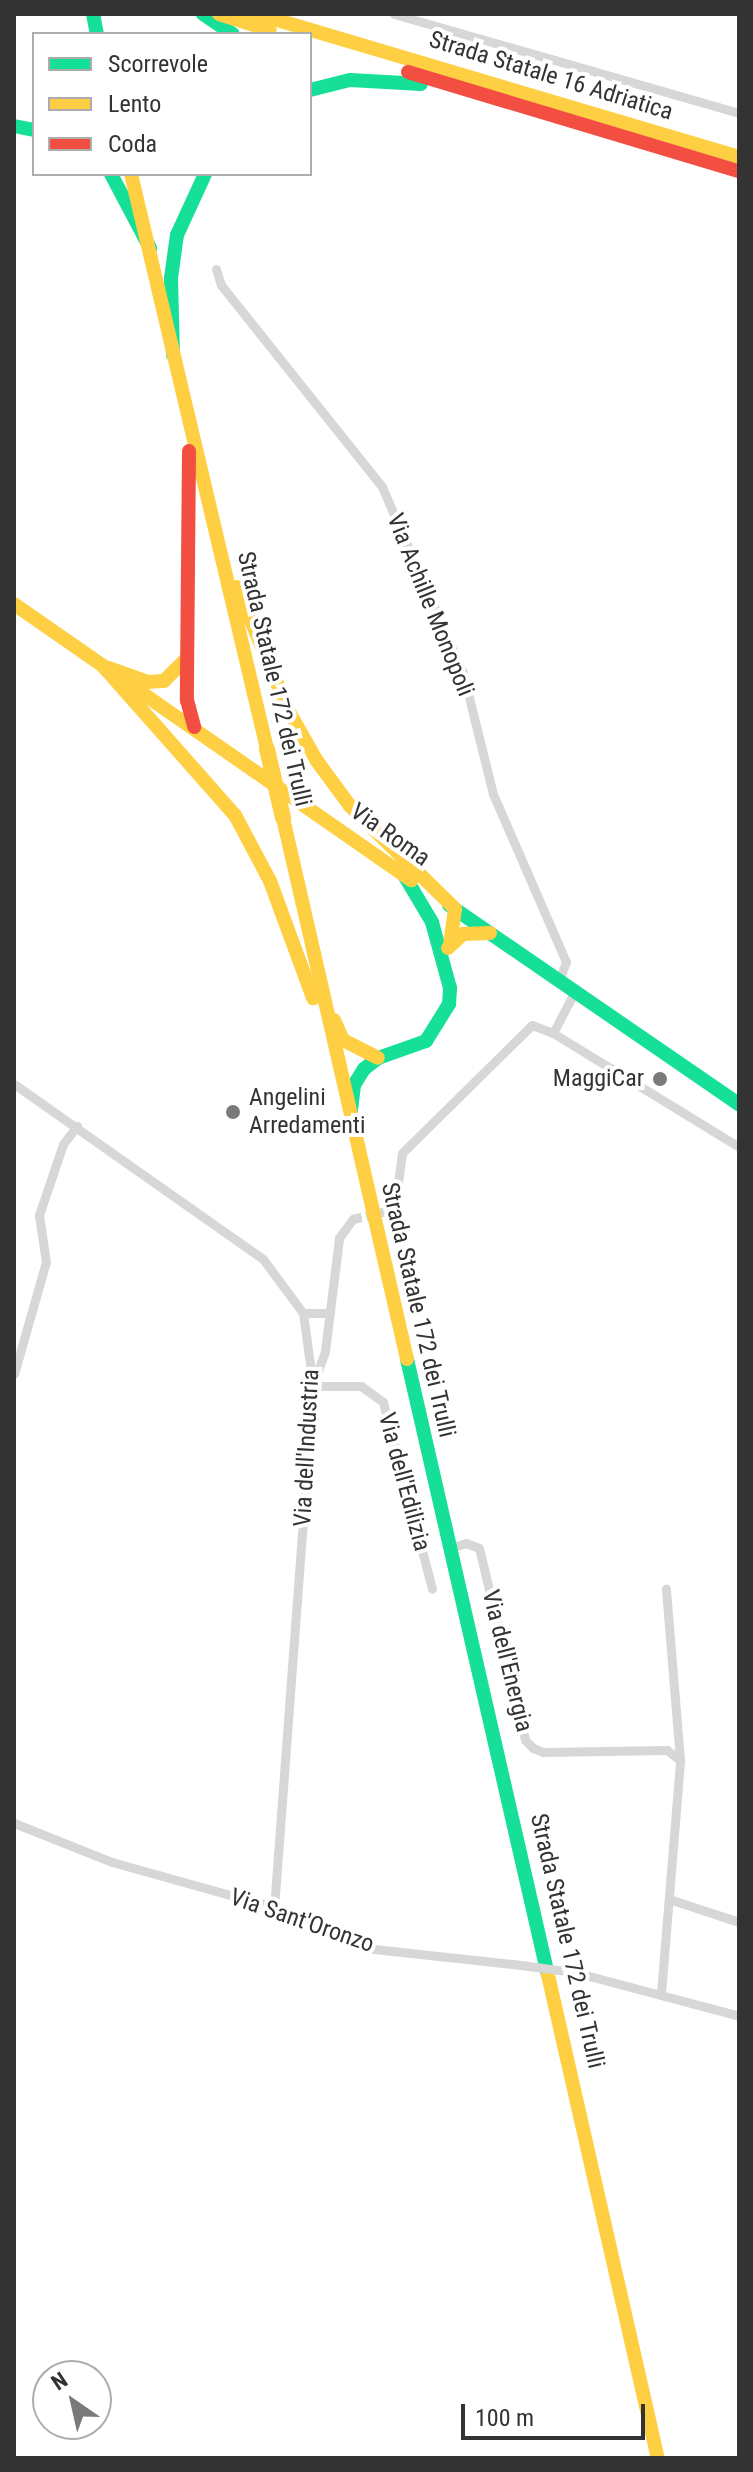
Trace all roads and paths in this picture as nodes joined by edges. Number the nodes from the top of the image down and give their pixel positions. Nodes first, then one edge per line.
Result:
1 (203, 14) edge
2 (219, 14) edge
3 (257, 14) edge
4 (394, 14) edge
5 (230, 32) edge
6 (278, 32) edge
7 (312, 43) edge
8 (312, 90) edge
9 (494, 98) junction
10 (739, 113) edge
11 (739, 157) edge
12 (739, 171) edge
13 (112, 176) edge
14 (132, 176) edge
15 (204, 176) edge
16 (150, 248) junction
17 (216, 269) dead end
18 (173, 355) junction
19 (187, 414) junction
20 (209, 506) junction
21 (14, 604) edge
22 (186, 659) junction
23 (103, 666) junction
24 (194, 727) junction
25 (404, 875) junction
26 (455, 909) junction
27 (490, 933) junction
28 (450, 943) junction
29 (444, 960) junction
30 (559, 980) junction
31 (319, 990) junction
32 (575, 991) junction
33 (553, 1033) junction
34 (378, 1058) junction
35 (337, 1069) junction
36 (14, 1084) edge
37 (739, 1104) edge
38 (349, 1123) junction
39 (77, 1126) junction
40 (739, 1147) edge
41 (389, 1211) dead end
42 (353, 1219) dead end
43 (303, 1313) junction
44 (330, 1313) junction
45 (18, 1346) edge
46 (14, 1374) edge
47 (313, 1386) junction
48 (450, 1548) junction
49 (432, 1589) dead end
50 (666, 1589) dead end
51 (680, 1760) junction
52 (14, 1823) edge
53 (669, 1899) junction
54 (274, 1908) junction
55 (739, 1922) edge
56 (661, 1993) junction
57 (739, 2016) edge
58 (658, 2458) edge

1 - 5 main road
2 - 6 main road
3 - 11 main road, Strada Statale 16 Adriatica
4 - 10 street
7 - 9 main road, Strada Statale 16 Adriatica
8 - 9 main road
9 - 12 main road, Strada Statale 16 Adriatica
13 - 16 main road
14 - 16 main road, Strada Statale 172 dei Trulli
15 - 18 main road
16 - 18 main road, Strada Statale 172 dei Trulli
17 - 30 street, Via Achille Monopoli
18 - 19 main road, Strada Statale 172 dei Trulli
19 - 20 main road, Strada Statale 172 dei Trulli
19 - 22 main road
20 - 26 main road
20 - 31 main road, Strada Statale 172 dei Trulli, bridge
21 - 23 main road, Via Roma
22 - 23 main road
22 - 24 main road
23 - 24 main road, Via Roma
23 - 35 main road
24 - 25 main road, Via Roma
25 - 26 main road, Via Roma
25 - 29 main road
26 - 27 main road, Via Roma
26 - 28 main road
27 - 28 main road
27 - 30 main road, Via Roma
28 - 29 main road
29 - 34 main road
30 - 32 main road, Via Roma
31 - 34 main road
31 - 35 main road, Strada Statale 172 dei Trulli
32 - 33 street
32 - 37 main road, Via Roma
33 - 40 street
33 - 41 street
34 - 38 main road
35 - 38 main road, Strada Statale 172 dei Trulli
36 - 39 street, Via dell'Industria
38 - 48 main road, Strada Statale 172 dei Trulli
39 - 43 street, Via dell'Industria
39 - 45 street
42 - 44 street
43 - 44 street
43 - 47 street, Via dell'Industria
44 - 47 street
45 - 46 street
47 - 49 street, Via dell'Edilizia
47 - 54 street, Via dell'Industria
48 - 51 street, Via dell'Energia
48 - 58 main road, Strada Statale 172 dei Trulli
50 - 51 street
51 - 53 street
52 - 54 street, Via Sant'Oronzo
53 - 55 street
53 - 56 street
54 - 56 street, Via Sant'Oronzo, bridge
56 - 57 street, Via Sant'Oronzo

